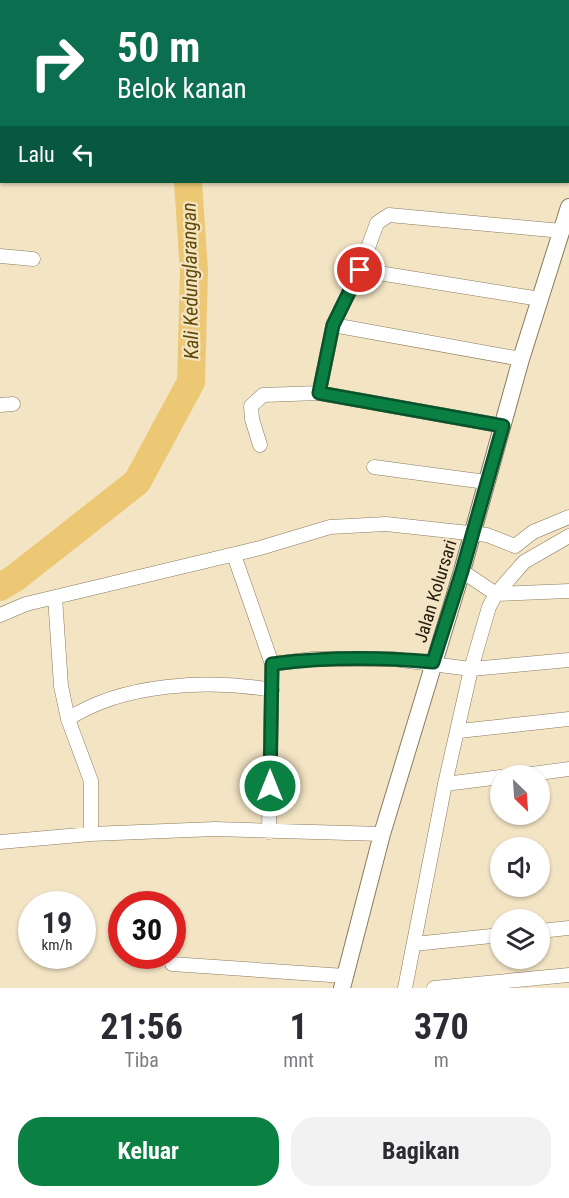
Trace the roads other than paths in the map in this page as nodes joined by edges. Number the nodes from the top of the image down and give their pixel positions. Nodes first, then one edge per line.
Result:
1 (569, 207) edge
2 (562, 231) junction
3 (0, 256) edge
4 (33, 259) dead end
5 (360, 270) junction
6 (540, 299) junction
7 (333, 325) junction
8 (521, 359) junction
9 (319, 393) junction
10 (503, 426) junction
11 (260, 445) dead end
12 (374, 467) dead end
13 (486, 482) junction
14 (569, 518) edge
15 (473, 533) junction
16 (569, 536) edge
17 (234, 555) junction
18 (462, 571) junction
19 (490, 591) junction
20 (569, 591) edge
21 (55, 597) junction
22 (0, 615) edge
23 (569, 660) edge
24 (438, 663) junction
25 (272, 664) junction
26 (467, 668) junction
27 (272, 690) junction
28 (68, 719) junction
29 (569, 719) edge
30 (459, 731) junction
31 (569, 769) edge
32 (550, 772) edge
33 (490, 778) edge
34 (445, 784) junction
35 (269, 832) junction
36 (92, 834) junction
37 (382, 834) junction
38 (0, 842) edge
39 (569, 928) edge
40 (550, 931) edge
41 (490, 936) edge
42 (414, 944) junction
43 (186, 965) edge
44 (569, 975) edge
45 (343, 982) edge
46 (405, 988) edge
47 (434, 988) edge

1 - 2 street, Jalan Kolursari
2 - 5 street
2 - 6 street, Jalan Kolursari
3 - 4 street
5 - 6 street
5 - 7 street
6 - 8 street, Jalan Kolursari
7 - 8 street
7 - 9 street
8 - 10 street, Jalan Kolursari
9 - 10 street
9 - 11 street
10 - 13 street, Jalan Kolursari
12 - 13 street
13 - 15 street, Jalan Kolursari
14 - 15 street
15 - 17 street
15 - 18 street, Jalan Kolursari
16 - 19 street
17 - 21 street
17 - 25 street
18 - 19 street
18 - 24 street, Jalan Kolursari
19 - 20 street
19 - 26 street
21 - 22 street
21 - 28 street
23 - 26 street
24 - 25 street
24 - 26 street
24 - 37 street, Jalan Kolursari
25 - 27 street
26 - 30 street
27 - 28 street
27 - 35 street
28 - 36 street
29 - 30 street
30 - 34 street
31 - 32 street
33 - 34 street
34 - 42 street
35 - 36 street
35 - 37 street
36 - 38 street
37 - 45 street, Jalan Kolursari
39 - 40 street
41 - 42 street
42 - 46 street
43 - 45 street
44 - 47 street

